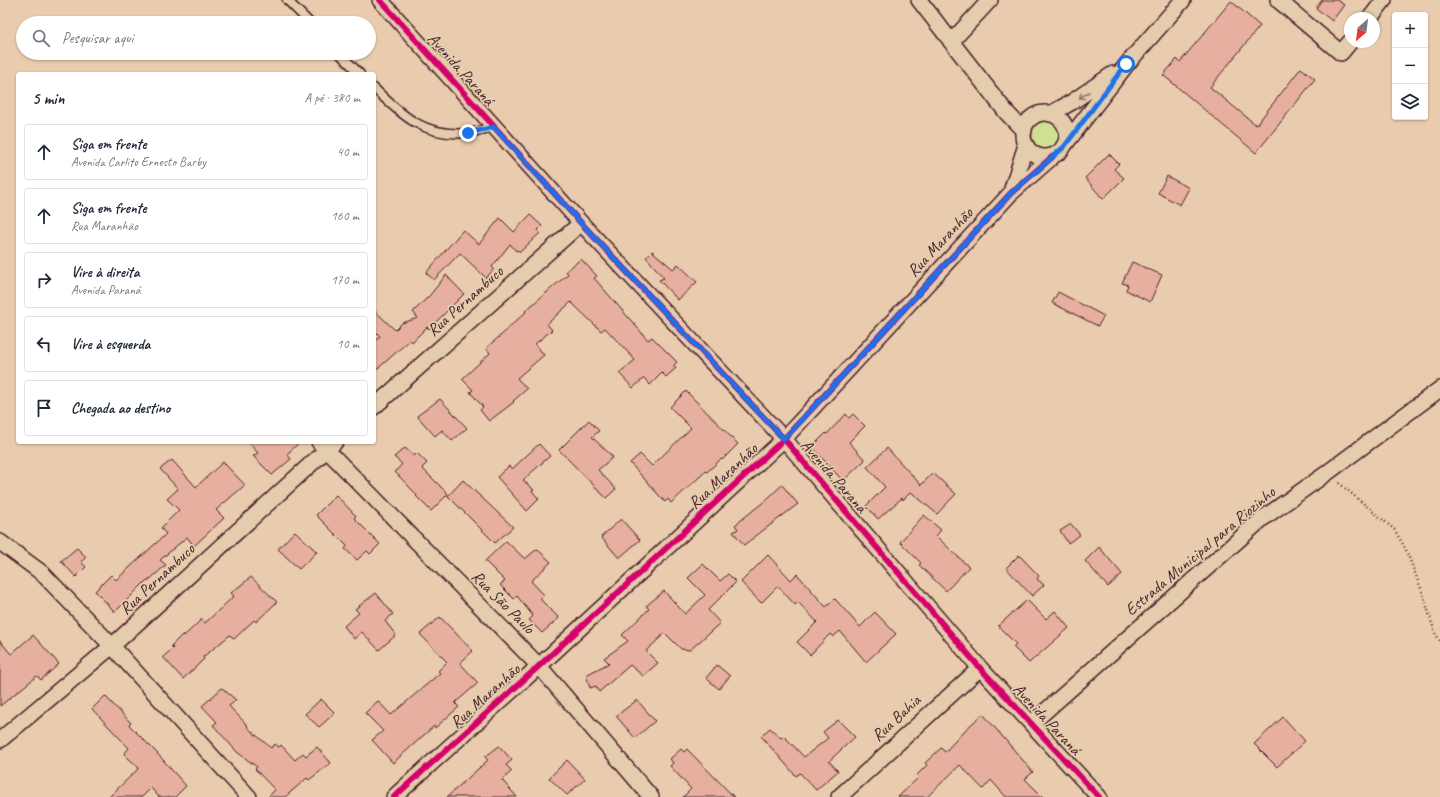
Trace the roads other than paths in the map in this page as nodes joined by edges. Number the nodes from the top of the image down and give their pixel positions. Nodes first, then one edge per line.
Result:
1 (287, 0) edge
2 (380, 0) edge
3 (919, 0) edge
4 (990, 0) edge
5 (1183, 0) edge
6 (1278, 0) edge
7 (1384, 0) edge
8 (1375, 12) edge
9 (303, 16) edge
10 (951, 42) junction
11 (1344, 47) edge
12 (347, 60) edge
13 (1126, 64) junction
14 (358, 72) edge
15 (376, 90) edge
16 (998, 101) junction
17 (1044, 114) junction
18 (494, 127) junction
19 (1025, 138) junction
20 (1058, 152) junction
21 (1011, 193) junction
22 (581, 223) junction
23 (1440, 388) edge
24 (376, 405) edge
25 (784, 439) junction
26 (327, 444) edge
27 (0, 542) edge
28 (112, 646) junction
29 (539, 666) junction
30 (980, 668) junction
31 (1032, 723) junction
32 (0, 740) edge
33 (249, 797) edge
34 (394, 797) edge
35 (651, 797) edge
36 (839, 797) edge
37 (1099, 797) edge

1 - 9 lane
2 - 18 street, Avenida Paraná
3 - 10 street
4 - 10 street
5 - 13 street
6 - 11 street
7 - 8 street
10 - 16 street
12 - 14 lane
13 -> 17 street
13 - 20 street, Rua Maranhão
15 - 18 lane
16 - 17 street
16 - 19 street
17 - 19 street
17 - 20 street
18 - 22 street, Avenida Paraná
19 - 20 street
19 - 21 street, Rua Maranhão
20 - 21 street, Rua Maranhão
21 - 25 street, Rua Maranhão
22 - 24 street, Rua Pernambuco
22 - 25 street, Avenida Paraná
23 - 31 street, Estrada Municipal para Riozinho
25 - 29 street, Rua Maranhão
25 - 30 street, Avenida Paraná
26 - 28 street, Rua Pernambuco
26 - 29 street, Rua São Paulo
27 - 28 street
28 - 32 street, Rua Pernambuco
28 - 33 street
29 - 34 street, Rua Maranhão
29 - 35 street, Rua São Paulo
30 - 31 street, Avenida Paraná
30 - 36 street, Rua Bahia
31 - 37 street, Avenida Paraná

